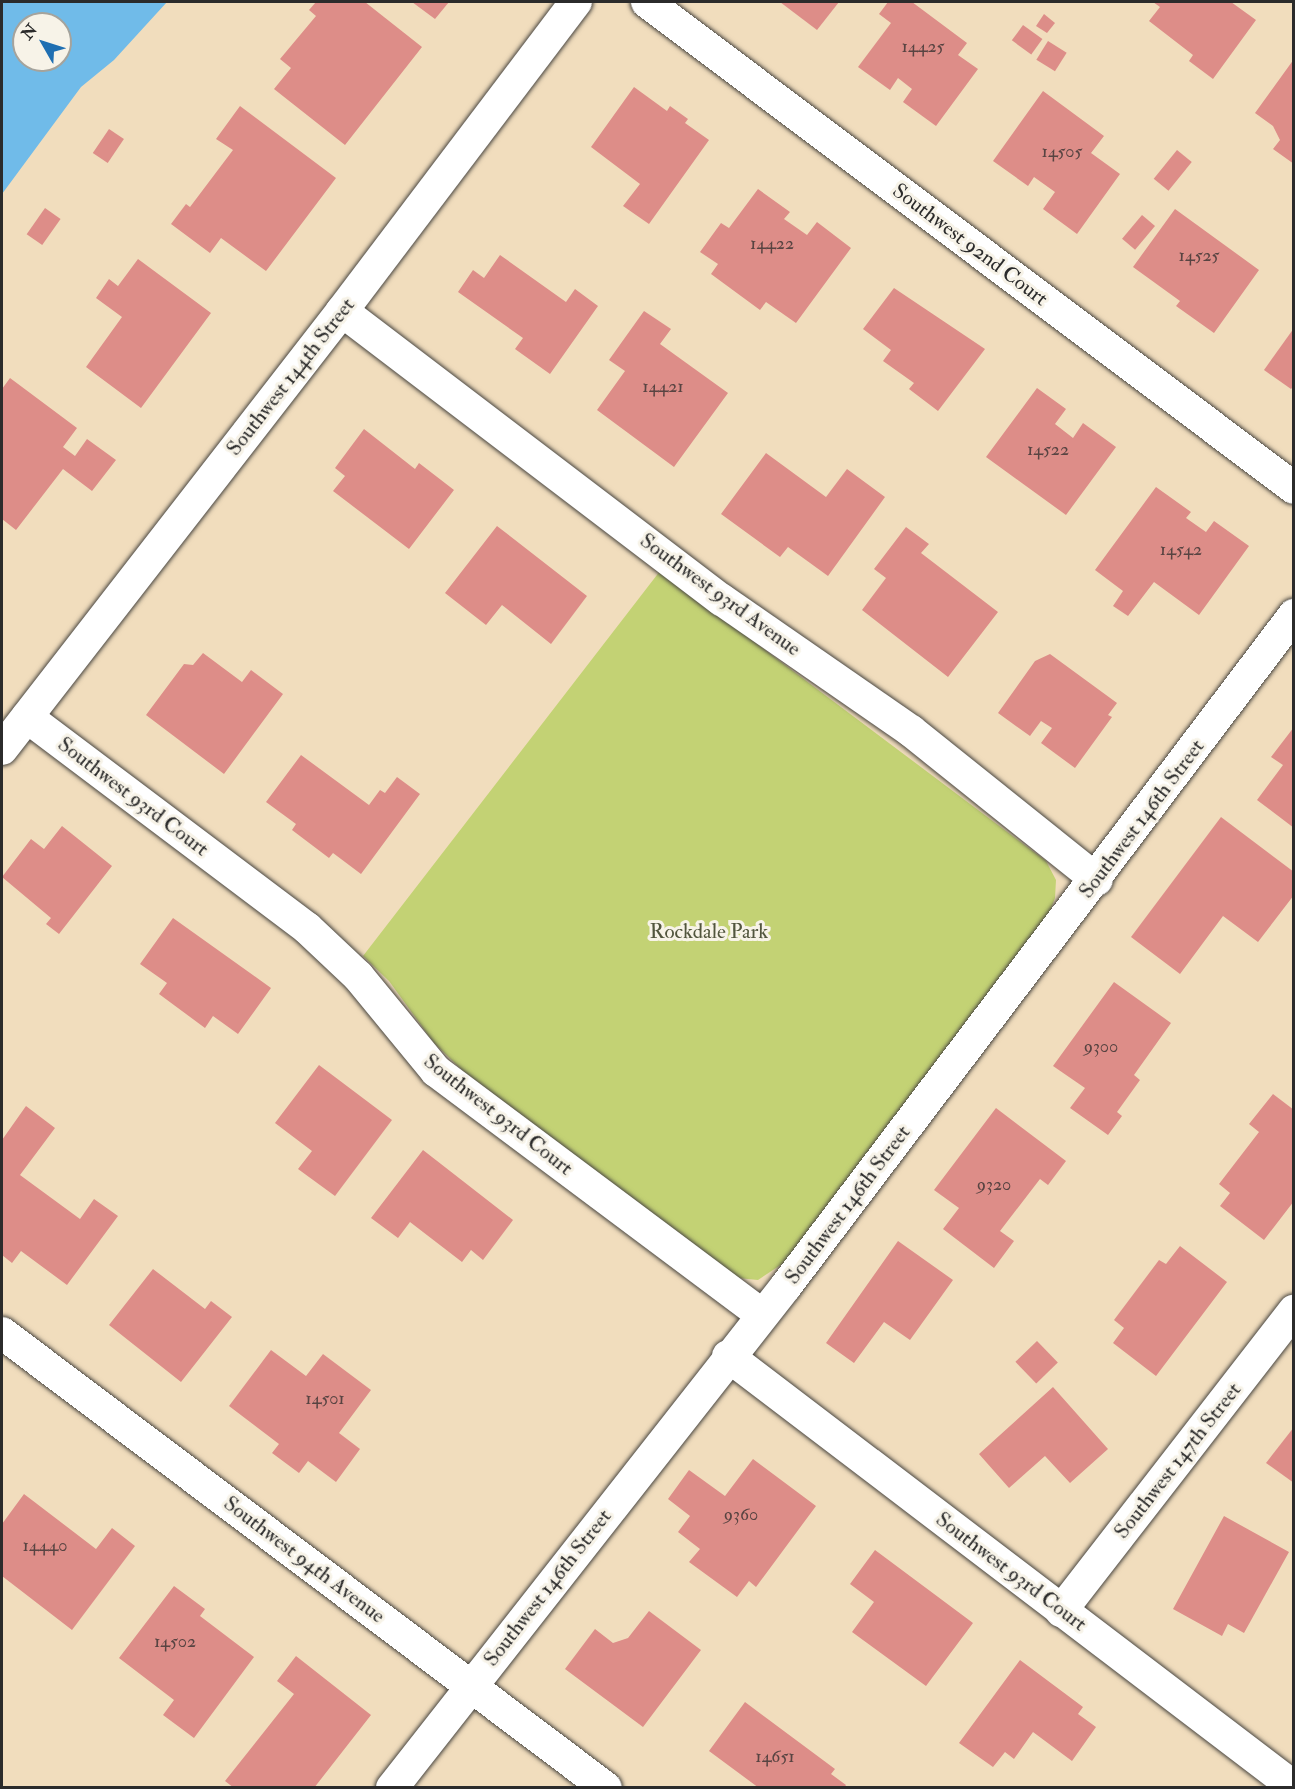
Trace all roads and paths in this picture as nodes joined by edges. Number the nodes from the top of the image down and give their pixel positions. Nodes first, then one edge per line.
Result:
1 (576, 2) edge
2 (647, 2) edge
3 (342, 311) junction
4 (1293, 488) edge
5 (1293, 615) edge
6 (27, 717) junction
7 (2, 750) edge
8 (1097, 880) junction
9 (1293, 1311) edge
10 (762, 1315) junction
11 (2, 1334) edge
12 (728, 1356) junction
13 (1061, 1611) junction
14 (471, 1686) junction
15 (1293, 1786) edge
16 (392, 1788) edge
17 (606, 1788) edge

1 - 3 street, Southwest 144th Street
2 - 4 street, Southwest 92nd Court
3 - 6 street, Southwest 144th Street
3 - 8 street, Southwest 93rd Avenue
5 - 8 street, Southwest 146th Street
6 - 7 street, Southwest 144th Street
6 - 10 street, Southwest 93rd Court
8 - 10 street, Southwest 146th Street
9 - 13 street, Southwest 147th Street
10 - 12 street, Southwest 146th Street
11 - 14 street, Southwest 94th Avenue
12 - 13 street, Southwest 93rd Court
12 - 14 street, Southwest 146th Street
13 - 15 street, Southwest 93rd Court
14 - 16 street, Southwest 146th Street
14 - 17 street, Southwest 94th Avenue

